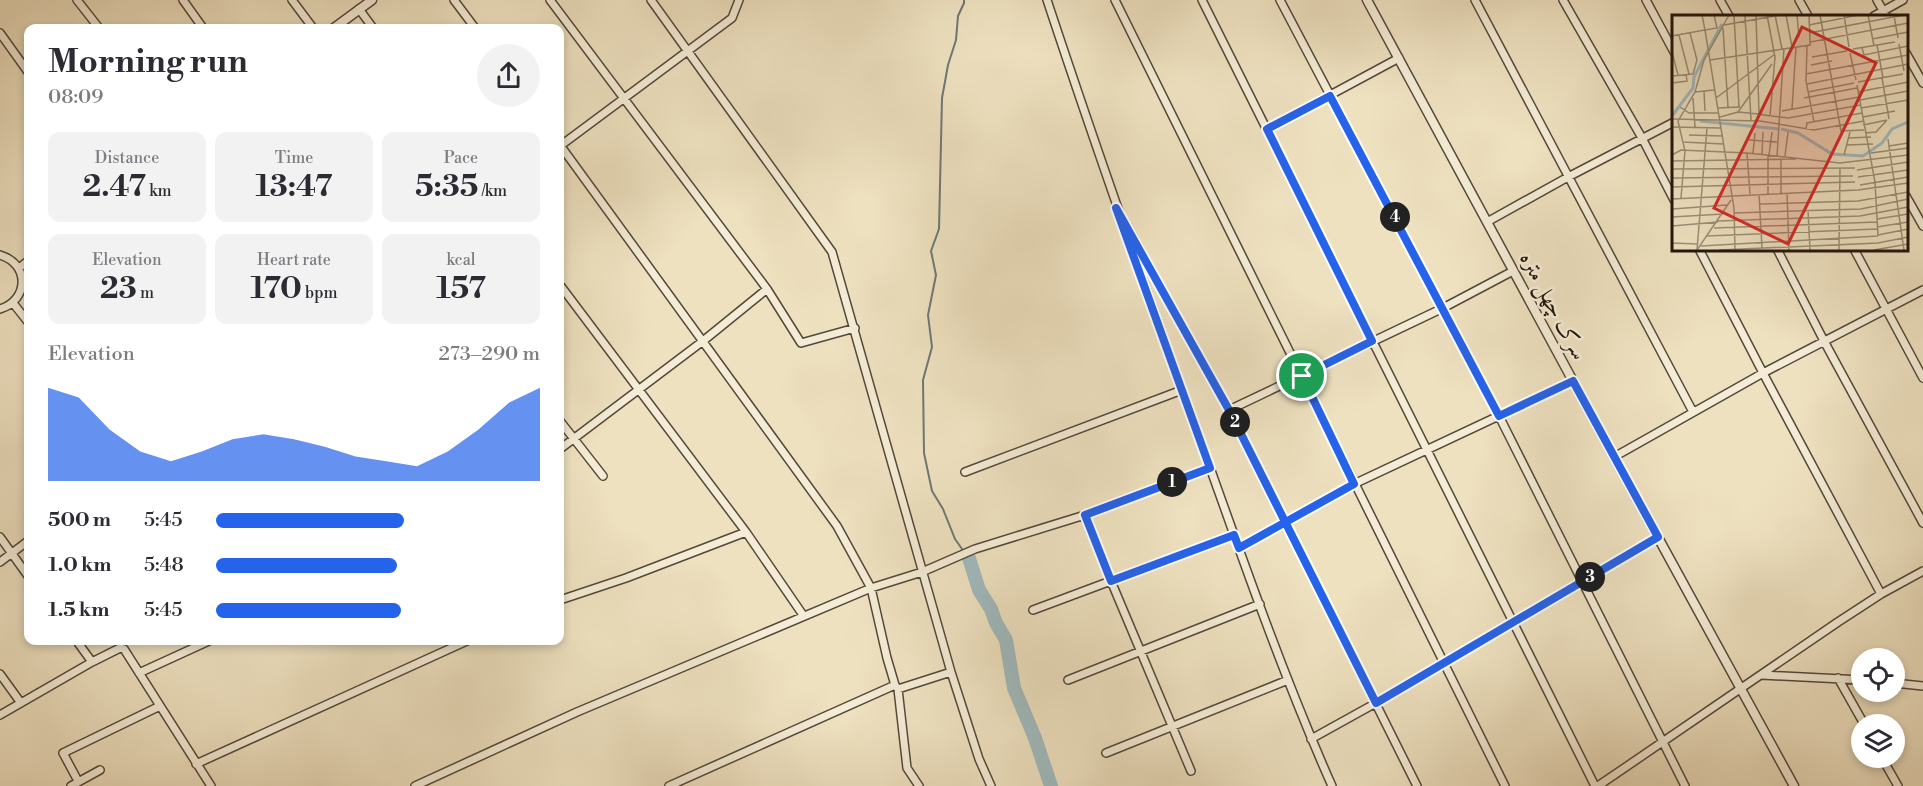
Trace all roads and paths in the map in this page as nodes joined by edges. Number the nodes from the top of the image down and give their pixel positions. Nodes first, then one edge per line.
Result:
1 (77, 0) edge
2 (183, 0) edge
3 (292, 0) edge
4 (372, 0) edge
5 (454, 0) edge
6 (550, 0) edge
7 (651, 0) edge
8 (739, 0) edge
9 (1047, 0) edge
10 (1115, 0) edge
11 (1202, 0) edge
12 (1280, 0) edge
13 (1367, 0) edge
14 (1476, 0) edge
15 (1563, 0) edge
16 (1646, 0) edge
17 (1720, 0) edge
18 (1799, 0) edge
19 (1877, 0) edge
20 (1903, 0) edge
21 (359, 9) junction
22 (1885, 14) edge
23 (1728, 15) edge
24 (1807, 15) edge
25 (96, 24) edge
26 (201, 24) edge
27 (310, 24) edge
28 (339, 24) edge
29 (370, 24) edge
30 (472, 24) edge
31 (0, 33) edge
32 (1672, 48) edge
33 (688, 50) junction
34 (1908, 57) edge
35 (1399, 58) junction
36 (24, 66) edge
37 (1923, 83) edge
38 (1330, 96) junction
39 (624, 98) junction
40 (1672, 123) edge
41 (1267, 129) junction
42 (1642, 138) junction
43 (564, 143) edge
44 (564, 151) edge
45 (1568, 177) junction
46 (1672, 196) edge
47 (1908, 200) edge
48 (1116, 208) junction
49 (1487, 222) junction
50 (1923, 226) edge
51 (1700, 250) edge
52 (1778, 250) edge
53 (1855, 250) edge
54 (0, 255) edge
55 (24, 264) edge
56 (19, 268) junction
57 (1513, 271) junction
58 (767, 289) junction
59 (564, 290) edge
60 (1923, 290) edge
61 (13, 303) junction
62 (1443, 308) junction
63 (0, 309) edge
64 (1886, 309) junction
65 (24, 317) edge
66 (855, 328) junction
67 (703, 341) junction
68 (1372, 341) junction
69 (1824, 341) junction
70 (1763, 373) junction
71 (1302, 376) junction
72 (1923, 378) edge
73 (1573, 381) junction
74 (638, 390) junction
75 (1182, 390) junction
76 (1229, 410) junction
77 (1693, 412) junction
78 (1499, 416) junction
79 (564, 427) edge
80 (573, 439) junction
81 (564, 446) edge
82 (1427, 450) junction
83 (1614, 457) junction
84 (1210, 468) junction
85 (965, 472) dead end
86 (603, 476) dead end
87 (1354, 484) junction
88 (1085, 515) junction
89 (1286, 523) junction
90 (1923, 523) edge
91 (746, 532) junction
92 (1234, 535) junction
93 (0, 537) edge
94 (1658, 537) junction
95 (24, 544) edge
96 (1239, 548) junction
97 (12, 554) junction
98 (0, 562) edge
99 (24, 570) edge
100 (1923, 571) edge
101 (922, 572) junction
102 (1111, 581) junction
103 (1582, 582) junction
104 (871, 588) junction
105 (1881, 594) junction
106 (564, 599) edge
107 (1260, 604) junction
108 (1033, 610) dead end
109 (803, 615) junction
110 (1513, 622) junction
111 (80, 645) edge
112 (200, 645) edge
113 (458, 645) edge
114 (1140, 651) junction
115 (92, 662) junction
116 (1444, 663) junction
117 (951, 672) junction
118 (140, 673) junction
119 (0, 674) edge
120 (1762, 675) junction
121 (1838, 678) junction
122 (1851, 679) edge
123 (1068, 680) dead end
124 (1288, 680) junction
125 (1905, 684) edge
126 (1923, 686) edge
127 (896, 687) junction
128 (1740, 690) junction
129 (1376, 703) junction
130 (21, 704) junction
131 (160, 706) junction
132 (1858, 714) edge
133 (0, 715) edge
134 (1172, 726) junction
135 (1311, 739) junction
136 (1662, 743) junction
137 (1106, 753) dead end
138 (196, 764) junction
139 (1888, 768) edge
140 (100, 770) dead end
141 (1191, 771) dead end
142 (78, 781) junction
143 (70, 786) edge
144 (211, 786) edge
145 (415, 786) edge
146 (669, 786) edge
147 (919, 786) edge
148 (991, 786) edge
149 (1332, 786) edge
150 (1417, 786) edge
151 (1505, 786) edge
152 (1596, 786) edge
153 (1685, 786) edge
154 (1794, 786) edge
155 (1898, 786) edge

1 - 25 street
2 - 26 street
3 - 27 street
4 - 21 street
5 - 30 street
6 - 39 street
7 - 33 street
8 - 33 street
9 - 48 street
10 - 71 street
11 - 41 street
12 - 38 street
13 - 35 street, سرک چهل متره
14 - 45 street
15 - 42 street
16 - 32 street
17 - 23 street
18 - 24 street
19 - 22 street
20 - 22 street
21 - 28 street
21 - 29 street
31 - 36 street
33 - 39 street
33 - 66 street
34 - 37 street
35 - 38 street
35 - 49 street, سرک چهل متره
38 - 41 street
38 - 62 street
39 - 43 street
39 - 58 street
40 - 42 street
41 - 68 street
42 - 45 street
42 - 46 street
44 - 67 street
45 - 49 street
45 - 77 street
47 - 50 street
48 - 75 street
48 - 76 street
49 - 57 street, سرک چهل متره
51 - 70 street
52 - 69 street
53 - 64 street
54 - 56 street
55 - 56 street
56 - 61 street
57 - 62 street
57 - 73 street, سرک چهل متره
58 - 66 street
58 - 67 street
59 - 74 street
60 - 64 street
61 - 63 street
61 - 65 street
62 - 68 street
62 - 78 street
64 - 69 street
64 - 72 street
66 - 101 street
67 - 74 street
67 - 104 street
68 - 71 street
68 - 82 street
69 - 70 street
69 - 90 street
70 - 77 street
70 - 105 street
71 - 76 street
71 - 87 street
73 - 78 street
73 - 83 street, سرک چهل متره
74 - 80 street
74 - 91 street
75 - 84 street
75 - 85 street
76 - 89 street
77 - 83 street
78 - 82 street
78 - 103 street
79 - 80 street
80 - 81 street
80 - 86 street
82 - 87 street
82 - 110 street
83 - 94 street, سرک چهل متره
84 - 88 street
84 - 92 street
87 - 89 street
87 - 116 street
88 - 101 street
88 - 102 street
89 - 96 street
89 - 129 street
91 - 106 street
91 - 109 street
92 - 96 street
92 - 102 street
93 - 97 street
94 - 103 street
94 - 128 street, سرک چهل متره
95 - 97 street
96 - 107 street
97 - 98 street
97 - 99 street
100 - 105 street
101 - 104 street
101 - 117 street
102 - 108 street
102 - 114 street
103 - 110 street
103 - 136 street
104 - 109 street
104 - 127 street
105 - 120 street
107 - 114 street
107 - 124 street
109 - 145 street
110 - 116 street
110 - 152 street
111 - 115 street
112 - 118 street
113 - 138 street
114 - 123 street
114 - 134 street
115 - 118 street
115 - 130 street
116 - 129 street
116 - 151 street
117 - 127 street
117 - 148 street
118 - 131 street
119 - 130 street
120 - 121 street
120 - 128 street
121 - 122 street
121 - 132 street
124 - 134 street
124 - 135 street
125 - 126 street
127 - 146 street
127 - 147 street
128 - 136 street
128 - 154 street, سرک چهل متره
129 - 135 street
129 - 150 street
130 - 133 street
131 - 138 street
131 - 142 street
134 - 137 street
134 - 141 street
135 - 149 street
136 - 152 street
136 - 153 street
138 - 144 street
139 - 155 street
140 - 142 street
142 - 143 street

